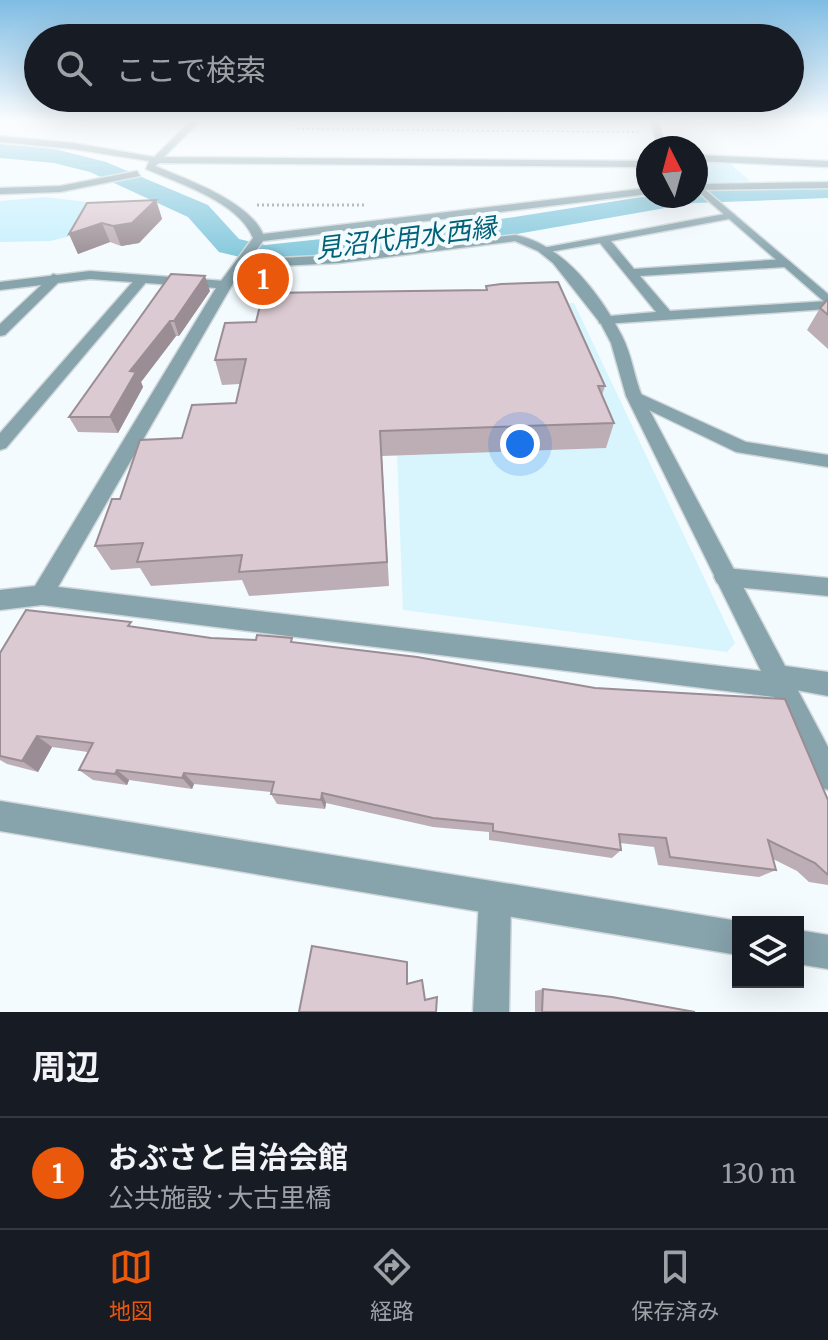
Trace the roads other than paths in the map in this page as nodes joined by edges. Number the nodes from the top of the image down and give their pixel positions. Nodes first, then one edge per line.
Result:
1 (131, 167) edge
2 (149, 167) edge
3 (137, 174) junction
4 (828, 185) edge
5 (196, 186) junction
6 (708, 187) edge
7 (0, 191) edge
8 (636, 193) edge
9 (708, 196) edge
10 (730, 216) junction
11 (603, 239) junction
12 (257, 241) junction
13 (543, 249) junction
14 (241, 262) junction
15 (785, 263) junction
16 (631, 273) junction
17 (58, 277) junction
18 (142, 280) junction
19 (225, 285) junction
20 (0, 286) edge
21 (828, 303) edge
22 (666, 316) junction
23 (604, 320) junction
24 (0, 332) edge
25 (634, 396) junction
26 (0, 444) edge
27 (828, 461) edge
28 (725, 577) junction
29 (828, 587) edge
30 (42, 595) junction
31 (0, 600) edge
32 (25, 623) edge
33 (780, 682) junction
34 (828, 684) edge
35 (828, 776) edge
36 (0, 816) edge
37 (495, 899) junction
38 (732, 937) edge
39 (804, 948) edge
40 (828, 952) edge
41 (491, 1012) edge

1 - 3 street
2 - 5 street
3 - 5 street
3 - 7 street
4 - 6 street
5 - 12 street
8 - 12 street
9 - 10 street
10 - 11 street
10 - 15 street
11 - 13 street
11 - 16 street
12 - 14 street
13 - 14 street
13 - 23 street
14 - 19 street
15 - 16 street
15 - 21 street
16 - 22 street
17 - 18 street
17 - 20 street
17 - 24 street
18 - 19 street
18 - 26 street
19 - 30 street
21 - 22 street
22 - 23 street
23 - 25 street
25 - 27 street
25 - 28 street
28 - 29 street
28 - 33 street
30 - 31 street
30 - 32 street
30 - 33 street
33 - 34 street
33 - 35 street
36 - 37 street
37 - 38 street
37 - 41 street
39 - 40 street

